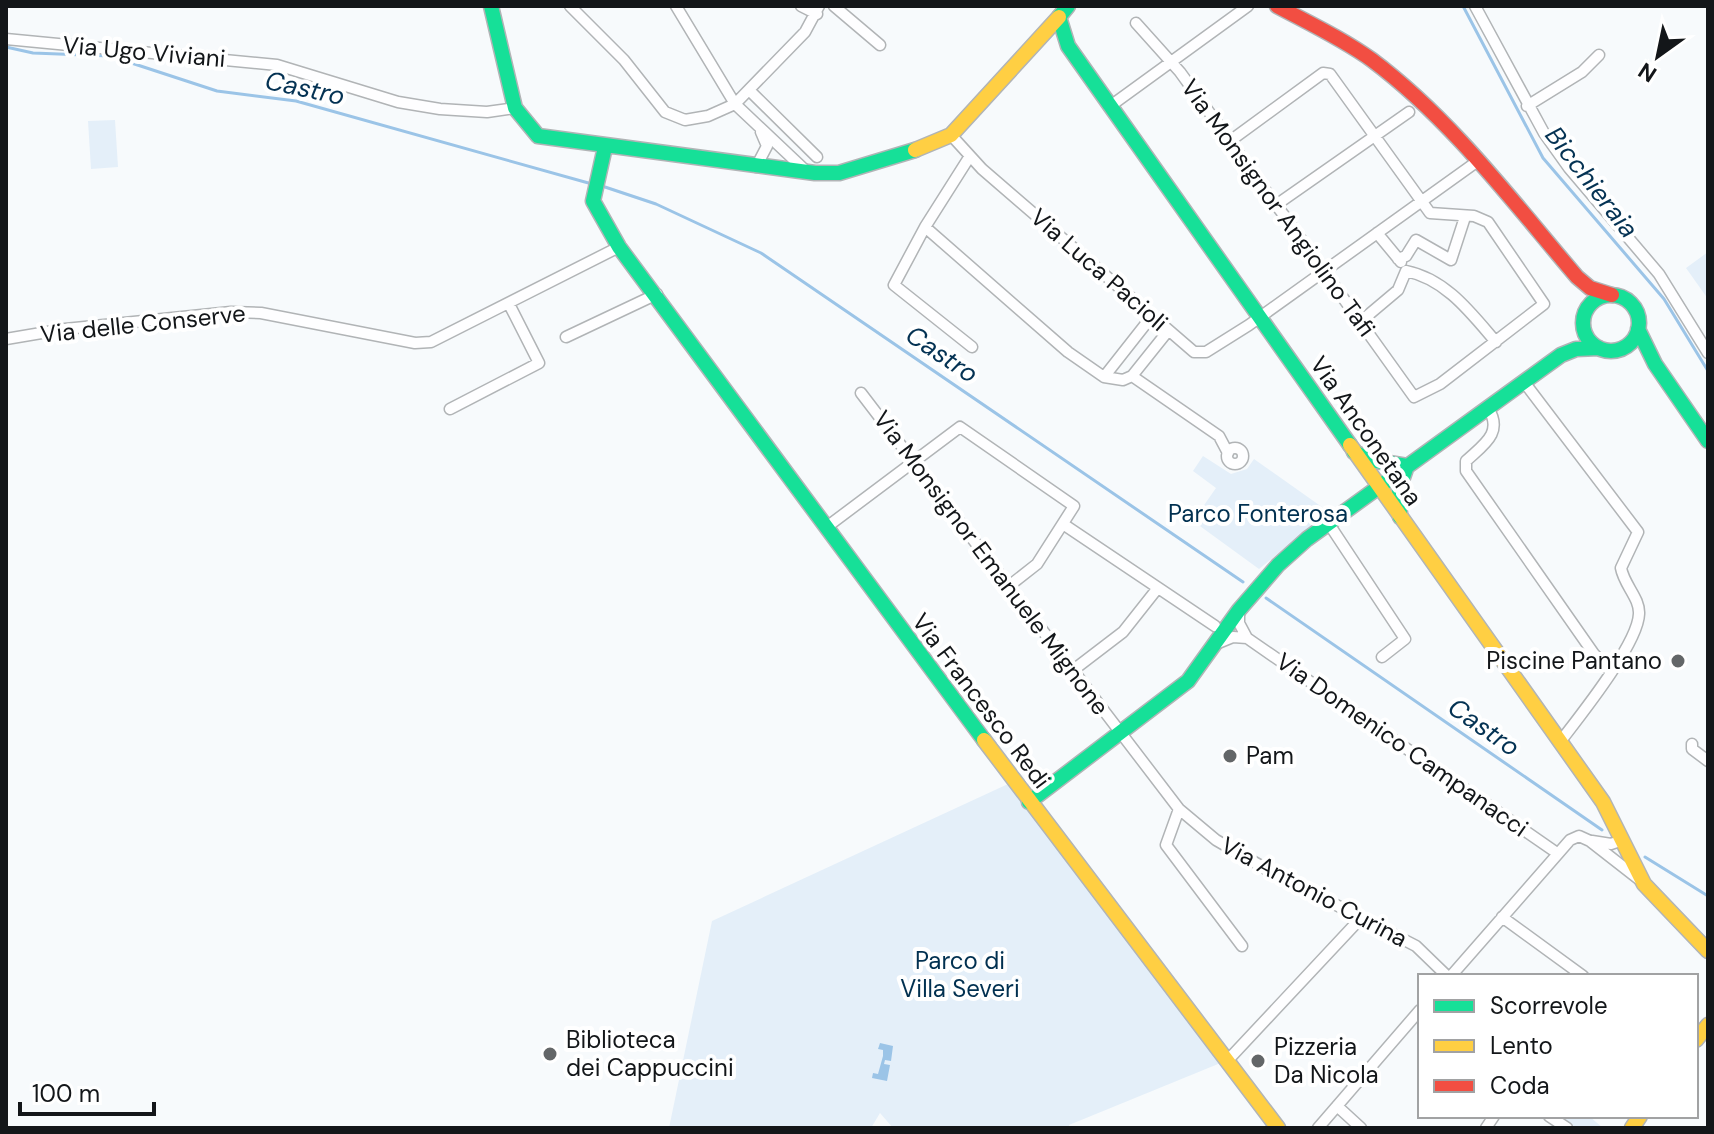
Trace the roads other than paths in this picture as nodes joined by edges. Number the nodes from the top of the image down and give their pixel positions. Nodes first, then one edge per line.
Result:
1 (491, 6) edge
2 (570, 6) edge
3 (676, 6) edge
4 (801, 6) edge
5 (834, 6) edge
6 (1248, 6) edge
7 (1277, 6) edge
8 (1475, 6) edge
9 (818, 10) edge
10 (1064, 12) edge
11 (1136, 23) dead end
12 (6, 39) edge
13 (880, 45) dead end
14 (1599, 55) dead end
15 (1172, 61) junction
16 (750, 91) junction
17 (735, 104) junction
18 (1527, 106) junction
19 (1109, 107) junction
20 (515, 108) junction
21 (1409, 112) dead end
22 (760, 130) junction
23 (951, 135) junction
24 (1374, 136) junction
25 (1230, 141) junction
26 (605, 147) junction
27 (782, 149) junction
28 (765, 152) junction
29 (970, 156) junction
30 (817, 157) dead end
31 (1475, 163) junction
32 (756, 167) junction
33 (778, 169) junction
34 (807, 172) junction
35 (1420, 202) junction
36 (1276, 205) junction
37 (1465, 217) junction
38 (925, 227) junction
39 (1377, 233) junction
40 (619, 247) junction
41 (1398, 259) junction
42 (1406, 271) junction
43 (1324, 272) junction
44 (1577, 277) junction
45 (657, 294) junction
46 (1612, 295) junction
47 (509, 304) junction
48 (1152, 316) junction
49 (1259, 318) junction
50 (1584, 319) junction
51 (1360, 322) junction
52 (1638, 329) junction
53 (1168, 331) junction
54 (566, 337) dead end
55 (6, 339) edge
56 (1496, 342) junction
57 (1627, 345) junction
58 (972, 347) dead end
59 (1599, 348) junction
60 (1708, 353) edge
61 (1561, 355) junction
62 (1655, 364) junction
63 (1132, 376) junction
64 (1104, 377) junction
65 (1524, 382) junction
66 (861, 393) dead end
67 (1488, 408) junction
68 (450, 409) dead end
69 (1708, 441) edge
70 (1233, 450) dead end
71 (1352, 451) junction
72 (913, 461) junction
73 (1407, 466) junction
74 (1377, 486) junction
75 (1400, 517) junction
76 (1063, 524) junction
77 (1329, 524) junction
78 (828, 526) junction
79 (1009, 586) junction
80 (1157, 589) junction
81 (1239, 610) junction
82 (1218, 634) junction
83 (1247, 638) junction
84 (1382, 657) dead end
85 (1072, 671) junction
86 (1611, 672) junction
87 (1120, 733) junction
88 (1560, 742) junction
89 (1692, 744) dead end
90 (1708, 761) edge
91 (1029, 802) junction
92 (1179, 809) junction
93 (1623, 840) junction
94 (1590, 841) junction
95 (1557, 853) junction
96 (1644, 884) junction
97 (1502, 917) junction
98 (1360, 919) junction
99 (1242, 946) dead end
100 (1708, 951) edge
101 (1447, 974) edge
102 (1451, 974) edge
103 (1580, 974) edge
104 (1418, 1012) edge
105 (1228, 1060) junction
106 (1337, 1106) junction
107 (1278, 1128) edge
108 (1318, 1128) edge
109 (1361, 1128) edge

1 - 20 street
2 - 17 street
3 - 17 street
4 - 9 street
5 - 13 street
6 - 15 street
7 - 31 street
8 - 18 street
9 - 16 street
10 - 19 street, Via Anconetana
10 - 23 street
11 - 15 street, Via Monsignor Angiolino Tafi
12 - 20 street, Via Ugo Viviani
14 - 18 street
15 - 19 street
15 - 25 street, Via Monsignor Angiolino Tafi
16 - 17 street
16 - 30 street
17 - 22 street
18 - 60 street
19 - 49 street, Via Anconetana
20 - 26 street
21 - 24 street
22 - 27 street
22 - 28 street
23 - 29 street, Via Luca Pacioli
23 - 34 street
24 - 25 street
24 - 35 street
24 - 36 street
25 - 36 street, Via Monsignor Angiolino Tafi
26 - 32 street
26 - 40 street, Via Francesco Redi
27 - 33 street
27 - 34 street
28 - 32 street
28 - 33 street
29 - 38 street
29 - 48 street, Via Luca Pacioli
31 - 35 street
31 - 44 street
32 - 33 street
33 - 34 street
35 - 37 street
35 - 39 street
36 - 43 street, Via Monsignor Angiolino Tafi
37 - 41 street
37 - 56 street
38 - 58 street
38 - 64 street
39 - 41 street
39 - 43 street
40 - 45 street, Via Francesco Redi
40 - 47 street, Via delle Conserve
41 - 42 street
42 - 51 street
42 - 56 street
43 - 49 street
43 - 51 street, Via Monsignor Angiolino Tafi
44 - 46 street
44 - 50 street
45 - 54 street
45 - 78 street, Via Francesco Redi
46 - 50 street
46 - 52 street
47 - 55 street, Via delle Conserve
47 - 68 street
48 - 53 street, Via Luca Pacioli
48 - 64 street
49 - 53 street, Via Luca Pacioli
49 - 71 street, Via Anconetana
50 - 59 street
50 - 61 street
51 - 56 street, Via Monsignor Angiolino Tafi
52 - 57 street
52 - 62 street
53 - 63 street
57 - 59 street
57 - 62 street
59 - 61 street
61 - 65 street
62 - 69 street
63 - 64 street
63 - 70 street
65 - 67 street
65 - 86 street
66 - 72 street, Via Monsignor Emanuele Mignone
67 - 73 street
67 - 86 street
71 - 73 street
71 - 74 street, Via Anconetana
72 - 76 street
72 - 78 street
72 - 79 street, Via Monsignor Emanuele Mignone
73 - 74 street
73 - 75 street
74 - 75 street, Via Anconetana
74 - 77 street
75 - 88 street, Via Anconetana
76 - 79 street
76 - 80 street
77 - 81 street
77 - 84 street
78 - 91 street, Via Francesco Redi
79 - 85 street, Via Monsignor Emanuele Mignone
80 - 82 street
80 - 85 street
81 - 82 street
81 - 83 street
82 - 83 street
82 - 87 street
83 - 95 street, Via Domenico Campanacci
85 - 87 street, Via Monsignor Emanuele Mignone
86 - 88 street
87 - 91 street
87 - 92 street, Via Antonio Curina
88 - 93 street, Via Anconetana
89 - 90 street
91 - 105 street, Via Francesco Redi
92 - 98 street, Via Antonio Curina
92 - 99 street, Via Antonio Curina
93 - 94 street
93 - 96 street, Via Anconetana
94 - 95 street
94 - 96 street
95 - 97 street
96 - 100 street, Via Anconetana
97 - 102 street
97 - 103 street
98 - 101 street, Via Antonio Curina
98 - 105 street
104 - 106 street
105 - 107 street, Via Francesco Redi
106 - 108 street
106 - 109 street

